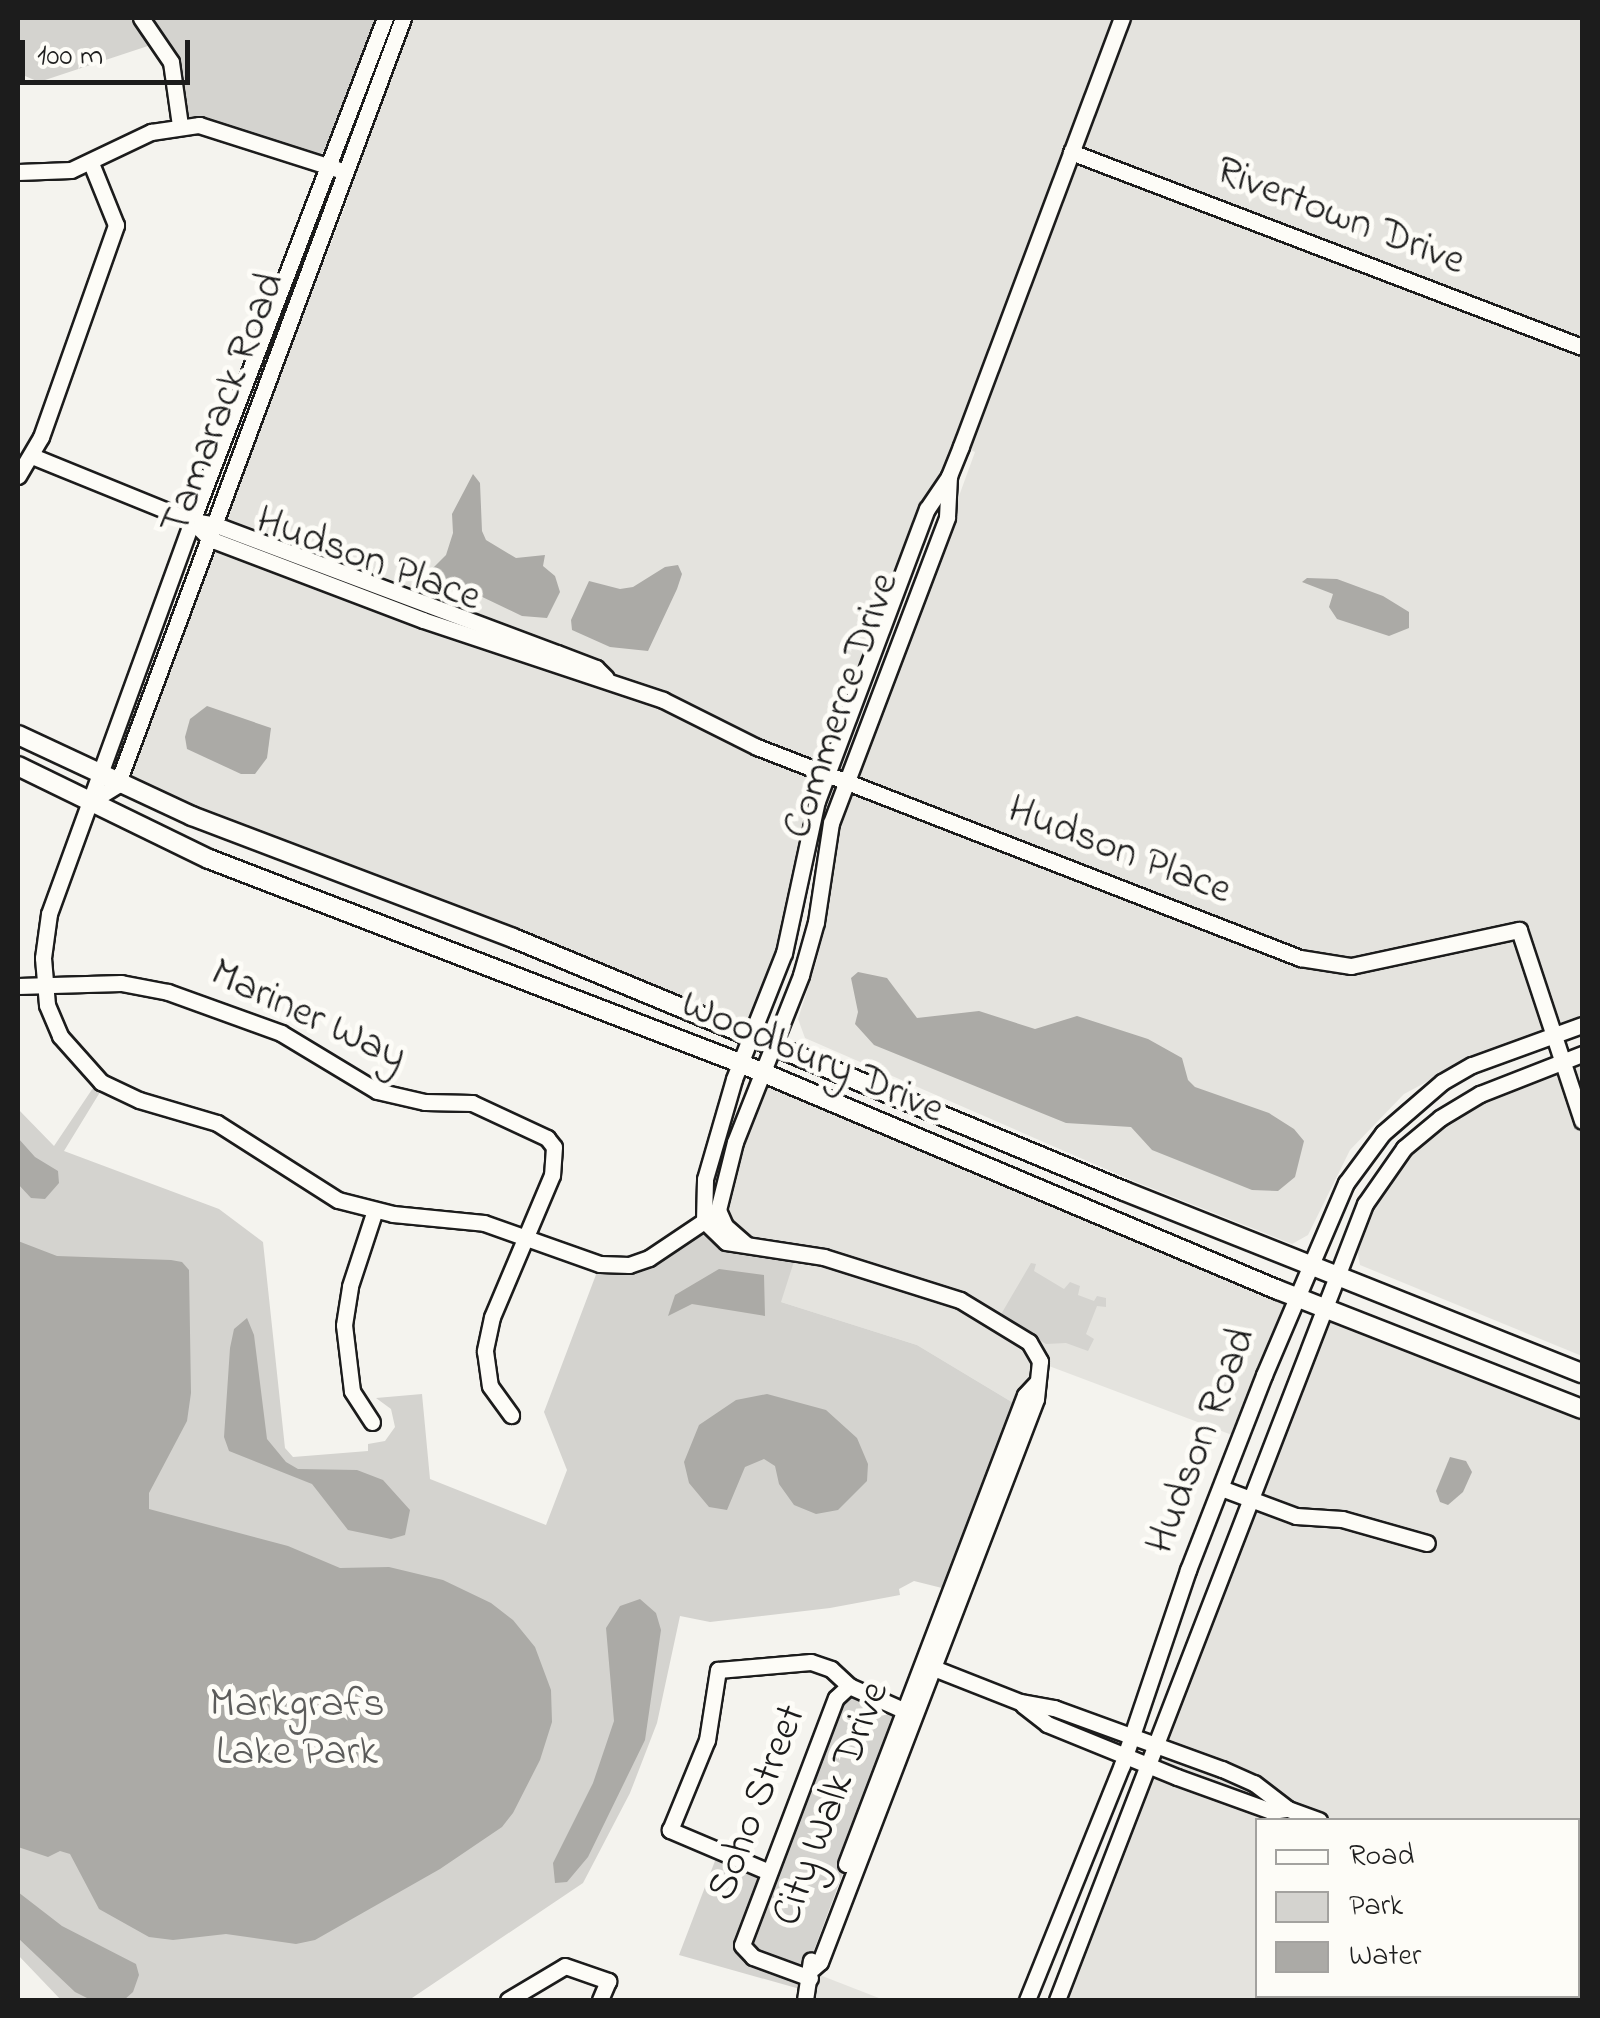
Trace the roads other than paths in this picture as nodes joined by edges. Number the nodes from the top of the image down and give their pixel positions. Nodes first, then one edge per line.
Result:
1 (141, 18) edge
2 (385, 18) edge
3 (403, 18) edge
4 (1122, 18) edge
5 (180, 126) junction
6 (1072, 152) junction
7 (91, 163) junction
8 (328, 165) junction
9 (18, 172) edge
10 (346, 172) junction
11 (1582, 348) edge
12 (32, 456) junction
13 (18, 476) edge
14 (949, 476) junction
15 (192, 520) junction
16 (213, 532) junction
17 (18, 735) edge
18 (18, 766) edge
19 (827, 773) junction
20 (98, 776) junction
21 (847, 780) junction
22 (117, 784) junction
23 (90, 802) junction
24 (18, 986) edge
25 (46, 986) junction
26 (1582, 1025) edge
27 (753, 1034) junction
28 (1553, 1036) junction
29 (775, 1044) junction
30 (1582, 1054) edge
31 (1562, 1062) junction
32 (740, 1063) junction
33 (762, 1073) junction
34 (1582, 1121) edge
35 (375, 1210) junction
36 (718, 1210) junction
37 (704, 1221) junction
38 (528, 1239) junction
39 (746, 1244) junction
40 (1309, 1265) junction
41 (1336, 1276) junction
42 (1296, 1297) junction
43 (1324, 1308) junction
44 (1582, 1373) edge
45 (1582, 1409) edge
46 (511, 1415) dead end
47 (372, 1422) dead end
48 (1221, 1488) junction
49 (1250, 1499) junction
50 (1427, 1543) dead end
51 (927, 1666) junction
52 (848, 1686) junction
53 (1020, 1702) junction
54 (909, 1713) junction
55 (1130, 1736) junction
56 (1157, 1744) junction
57 (1125, 1755) junction
58 (1149, 1765) junction
59 (1288, 1809) junction
60 (1313, 1818) edge
61 (769, 1872) junction
62 (811, 1973) junction
63 (508, 2000) edge
64 (600, 2000) edge
65 (805, 2000) edge
66 (1028, 2000) edge
67 (1057, 2000) edge

1 - 5 street
2 - 8 street, Tamarack Road
3 - 10 street, Tamarack Road
4 - 6 street, Commerce Drive
5 - 7 street
5 - 8 street
6 - 11 street, Rivertown Drive
6 - 14 street, Commerce Drive
7 - 9 street
7 - 12 street
8 - 10 street
8 - 15 street, Tamarack Road
10 - 16 street, Tamarack Road
12 - 13 street
12 - 15 street, Hudson Place
14 - 19 street, Commerce Drive
14 - 21 street, Commerce Drive
15 - 16 street, Hudson Place
15 - 20 street, Tamarack Road
16 - 19 street, Hudson Place
16 - 22 street, Tamarack Road
17 - 20 main road, Woodbury Drive
18 - 23 main road, Woodbury Drive
19 - 21 street, Hudson Place
19 - 27 street, Commerce Drive
20 - 22 main road, Woodbury Drive
20 - 23 street, Tamarack Road
21 - 28 street, Hudson Place
21 - 29 street, Commerce Drive
22 - 23 street
22 - 27 main road, Woodbury Drive
23 - 25 street, Tamarack Road
23 - 32 main road, Woodbury Drive
24 - 25 street, Mariner Way
25 - 35 street, Tamarack Road
25 - 38 street, Mariner Way
26 - 28 street, Hudson Road
27 - 29 main road, Woodbury Drive
27 - 32 street, Commerce Drive
28 - 31 street
28 - 40 street, Hudson Road
29 - 33 street, Commerce Drive
29 - 40 main road, Woodbury Drive
30 - 31 street, Hudson Road
31 - 34 street
31 - 41 street, Hudson Road
32 - 33 main road, Woodbury Drive
32 - 37 street, Commerce Drive
33 - 36 street, Commerce Drive
33 - 42 main road, Woodbury Drive
35 - 38 street, Tamarack Road
35 - 47 street
36 - 37 street, Tamarack Road
36 - 39 street
37 - 38 street, Tamarack Road
37 - 39 street, City Walk Drive
38 - 46 street, Mariner Way
39 - 51 street, City Walk Drive
40 - 41 main road, Woodbury Drive
40 - 42 street, Hudson Road
41 - 43 street, Hudson Road
41 - 44 main road, Woodbury Drive
42 - 43 main road, Woodbury Drive
42 - 48 street, Hudson Road
43 - 45 main road, Woodbury Drive
43 - 49 street, Hudson Road
48 - 49 street
48 - 55 street, Hudson Road
49 - 50 street
49 - 56 street, Hudson Road
51 - 53 street, City Walk Drive
51 - 54 street, City Walk Drive
52 - 54 street, Soho Street
52 - 61 street, Soho Street
52 - 61 street
53 - 55 street, City Walk Drive
53 - 57 street, City Walk Drive
54 - 62 street, City Walk Drive
55 - 56 street, City Walk Drive
55 - 57 street, Hudson Road
56 - 58 street, Hudson Road
56 - 59 street, City Walk Drive
57 - 58 street, City Walk Drive
57 - 66 street, Hudson Road
58 - 59 street, City Walk Drive
58 - 67 street, Hudson Road
59 - 60 street
61 - 62 street, Soho Street
62 - 65 street, City Walk Drive
63 - 64 street

